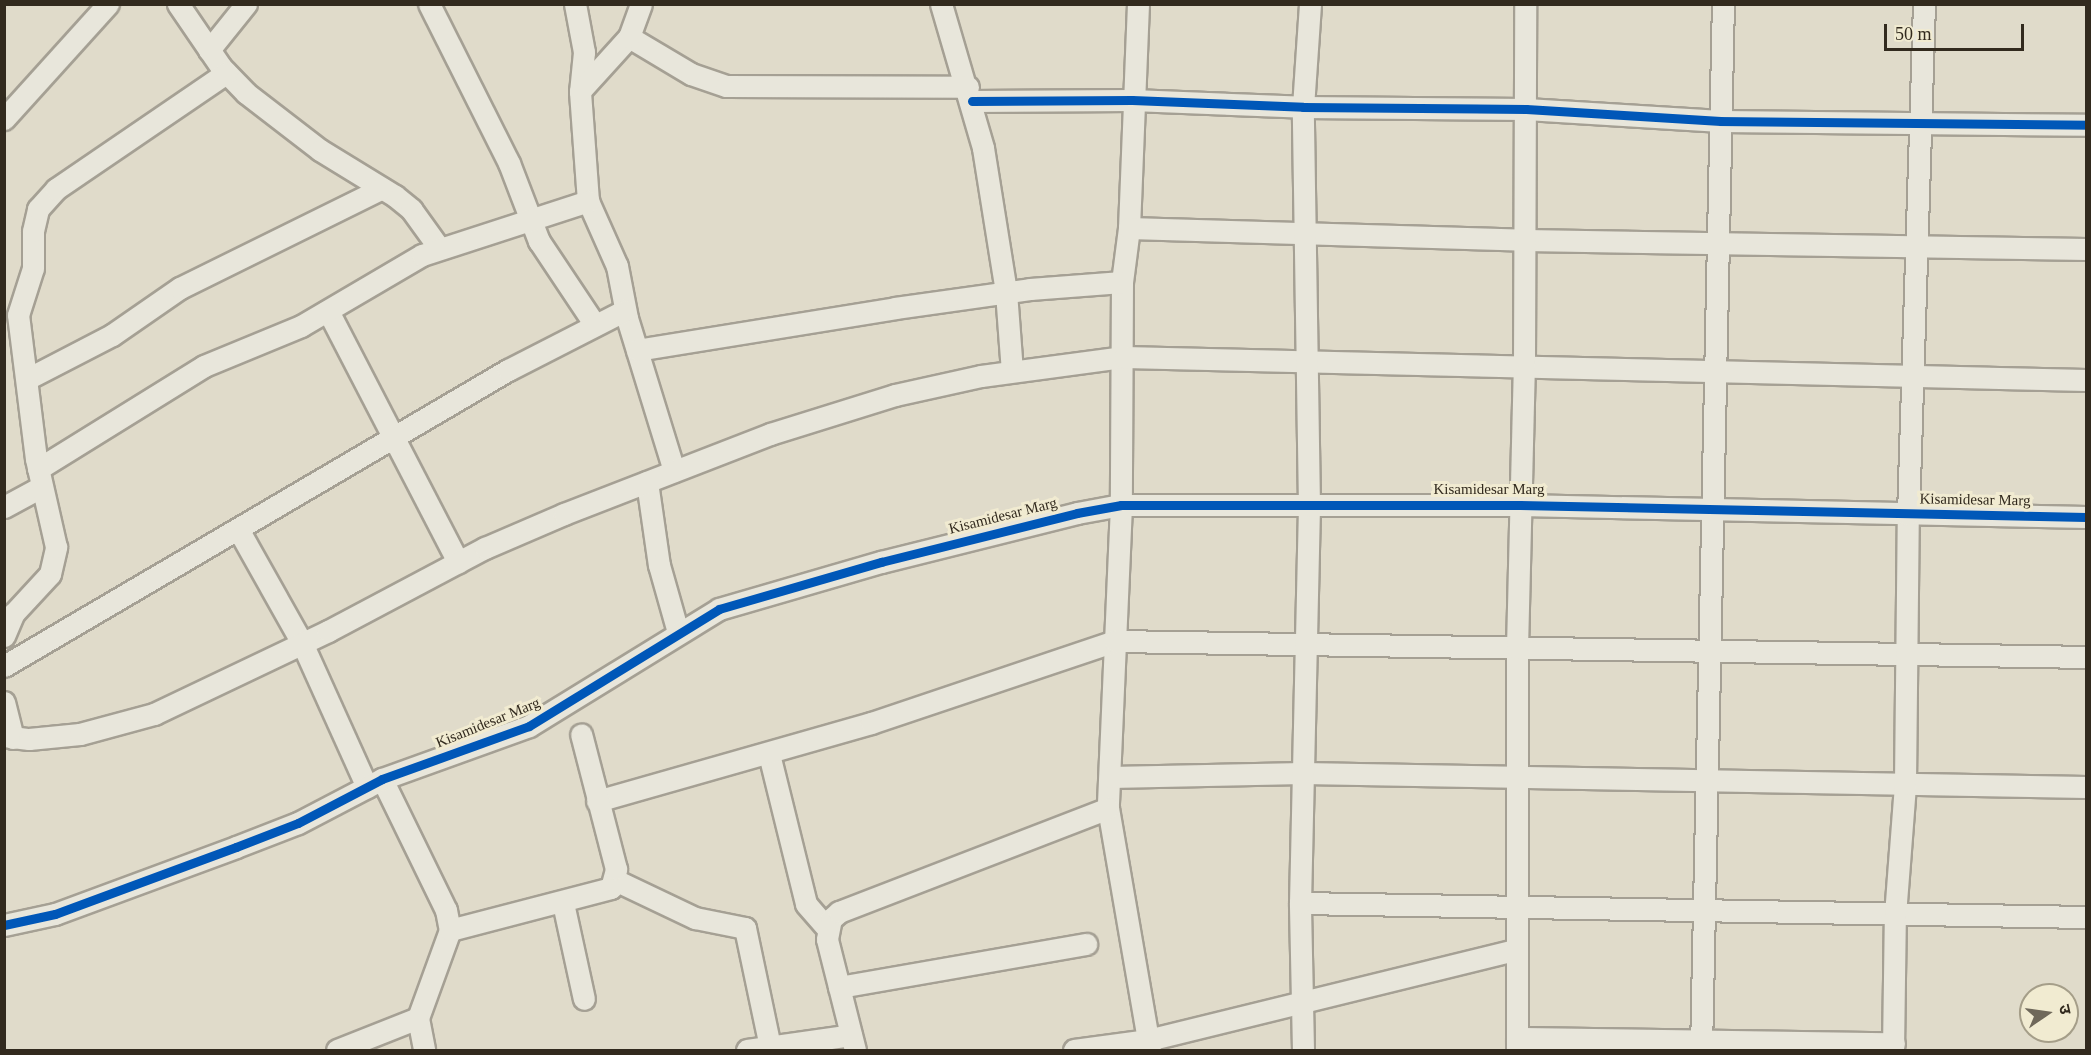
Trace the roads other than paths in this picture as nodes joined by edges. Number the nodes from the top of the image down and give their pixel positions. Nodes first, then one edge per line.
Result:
1 (108, 4) edge
2 (178, 4) edge
3 (246, 4) edge
4 (429, 4) edge
5 (575, 4) edge
6 (641, 4) edge
7 (941, 4) edge
8 (1138, 4) edge
9 (1310, 4) edge
10 (1526, 4) edge
11 (1723, 4) edge
12 (1924, 4) edge
13 (629, 37) junction
14 (209, 50) junction
15 (226, 73) junction
16 (580, 92) junction
17 (970, 94) junction
18 (1132, 100) junction
19 (1303, 106) junction
20 (1526, 109) junction
21 (4, 119) edge
22 (1721, 121) junction
23 (1921, 121) junction
24 (2086, 125) edge
25 (382, 188) junction
26 (588, 201) junction
27 (530, 222) junction
28 (1129, 228) junction
29 (1304, 231) junction
30 (1525, 240) junction
31 (1718, 242) junction
32 (439, 248) junction
33 (1916, 249) junction
34 (2086, 249) edge
35 (1122, 282) junction
36 (1006, 292) junction
37 (626, 310) junction
38 (328, 311) junction
39 (11, 316) edge
40 (595, 325) junction
41 (637, 350) junction
42 (1124, 357) junction
43 (1308, 361) junction
44 (1524, 363) junction
45 (1715, 369) junction
46 (1012, 371) junction
47 (1913, 373) junction
48 (27, 379) junction
49 (2086, 380) edge
50 (396, 437) junction
51 (674, 471) junction
52 (39, 478) junction
53 (647, 482) junction
54 (1121, 505) junction
55 (1520, 505) junction
56 (1309, 506) junction
57 (4, 507) edge
58 (1709, 510) junction
59 (1908, 515) junction
60 (2086, 517) edge
61 (238, 530) junction
62 (458, 562) junction
63 (6, 626) edge
64 (678, 632) junction
65 (1115, 641) junction
66 (302, 642) junction
67 (1305, 642) junction
68 (1517, 648) junction
69 (1711, 650) junction
70 (1908, 655) junction
71 (2086, 657) edge
72 (4, 666) edge
73 (4, 702) edge
74 (581, 734) dead end
75 (9, 737) edge
76 (769, 754) junction
77 (1303, 773) junction
78 (1110, 777) junction
79 (1517, 779) junction
80 (374, 783) junction
81 (1709, 783) junction
82 (1905, 784) junction
83 (2086, 787) edge
84 (597, 801) junction
85 (1108, 808) junction
86 (615, 880) junction
87 (563, 903) junction
88 (1300, 903) junction
89 (1515, 906) junction
90 (1703, 910) junction
91 (1895, 915) junction
92 (2086, 917) edge
93 (4, 925) edge
94 (826, 928) junction
95 (450, 930) junction
96 (1086, 944) dead end
97 (1515, 950) junction
98 (839, 987) junction
99 (584, 999) dead end
100 (1305, 1002) junction
101 (418, 1018) junction
102 (853, 1043) edge
103 (1517, 1044) edge
104 (1149, 1045) edge
105 (1701, 1046) edge
106 (1894, 1046) edge
107 (770, 1047) junction
108 (337, 1050) edge
109 (424, 1050) edge
110 (747, 1050) edge
111 (1074, 1050) edge
112 (1303, 1050) edge

1 - 21 street
2 - 14 street
3 - 14 street
4 - 27 street
5 - 16 street
6 - 13 street
7 - 17 street
8 - 18 street
9 - 19 street
10 - 20 street
11 - 22 street
12 - 23 street
13 - 16 street
13 - 17 street
14 - 15 street
15 - 25 street
15 - 39 street
16 - 26 street
17 - 18 street
17 - 36 street
18 - 19 street
18 - 28 street
19 - 20 street
19 - 29 street
20 - 22 street
20 - 30 street
22 - 23 street
22 - 31 street
23 - 24 street
23 - 33 street
25 - 32 street
25 - 48 street
26 - 27 street
26 - 37 street
27 - 32 street
27 - 40 street
28 - 29 street
28 - 35 street
29 - 30 street
29 - 43 street
30 - 31 street
30 - 44 street
31 - 33 street
31 - 45 street
32 - 38 street
33 - 34 street
33 - 47 street
35 - 36 street
35 - 42 street
36 - 41 street
36 - 46 street
37 - 40 street
37 - 41 street
38 - 50 street
38 - 52 street
39 - 48 street
40 - 50 street
41 - 51 street
42 - 43 street
42 - 46 street
42 - 54 street
43 - 44 street
43 - 56 street
44 - 45 street
44 - 55 street
45 - 47 street
45 - 58 street
46 - 51 street
47 - 49 street
47 - 59 street
48 - 52 street
50 - 61 street
50 - 62 street
51 - 53 street
52 - 57 street
52 - 63 street
53 - 62 street
53 - 64 street
54 - 56 street, Kisamidesar Marg
54 - 64 street, Kisamidesar Marg
54 - 65 street
55 - 56 street, Kisamidesar Marg
55 - 58 street, Kisamidesar Marg
55 - 68 street
56 - 67 street
58 - 59 street, Kisamidesar Marg
58 - 69 street
59 - 60 street, Kisamidesar Marg
59 - 70 street
61 - 66 street
61 - 72 street
62 - 66 street
64 - 80 street, Kisamidesar Marg
65 - 67 street
65 - 76 street
65 - 78 street
66 - 75 street
66 - 80 street
67 - 68 street
67 - 77 street
68 - 69 street
68 - 79 street
69 - 70 street
69 - 81 street
70 - 71 street
70 - 82 street
73 - 75 street
74 - 84 street
76 - 84 street
76 - 94 street
77 - 78 street
77 - 79 street
77 - 88 street
78 - 85 street
79 - 81 street
79 - 89 street
80 - 93 street, Kisamidesar Marg
80 - 95 street
81 - 82 street
81 - 90 street
82 - 83 street
82 - 91 street
84 - 86 street
85 - 94 street
85 - 104 street
86 - 87 street
86 - 107 street
87 - 95 street
87 - 99 street
88 - 89 street
88 - 100 street
89 - 90 street
89 - 97 street
90 - 91 street
90 - 105 street
91 - 92 street
91 - 106 street
94 - 98 street
95 - 101 street
96 - 98 street
97 - 100 street
97 - 103 street
98 - 102 street
100 - 104 street
100 - 112 street
101 - 108 street
101 - 109 street
102 - 107 street
103 - 105 street
104 - 111 street
105 - 106 street
107 - 110 street

